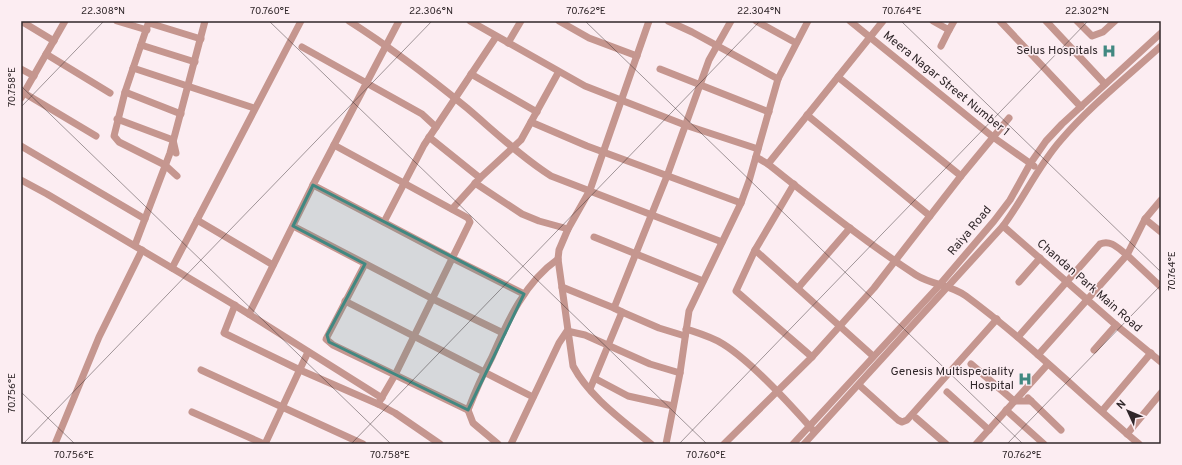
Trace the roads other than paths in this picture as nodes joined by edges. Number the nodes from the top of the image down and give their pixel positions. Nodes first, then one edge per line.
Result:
1 (21, 21) edge
2 (65, 21) edge
3 (117, 21) edge
4 (205, 21) edge
5 (301, 21) edge
6 (349, 21) edge
7 (399, 21) edge
8 (470, 21) edge
9 (521, 21) edge
10 (559, 21) edge
11 (649, 21) edge
12 (668, 21) edge
13 (731, 21) edge
14 (756, 21) edge
15 (808, 21) edge
16 (850, 21) edge
17 (883, 21) edge
18 (933, 21) edge
19 (954, 21) edge
20 (1000, 21) edge
21 (1046, 21) edge
22 (1077, 21) edge
23 (1115, 21) edge
24 (148, 25) edge
25 (949, 30) junction
26 (1161, 33) edge
27 (496, 36) junction
28 (870, 37) junction
29 (201, 39) junction
30 (54, 41) junction
31 (796, 43) junction
32 (508, 44) junction
33 (141, 45) junction
34 (387, 45) junction
35 (716, 45) junction
36 (941, 46) dead end
37 (1161, 46) edge
38 (302, 47) dead end
39 (46, 54) junction
40 (637, 56) junction
41 (195, 62) junction
42 (133, 68) junction
43 (21, 69) edge
44 (660, 70) dead end
45 (558, 73) junction
46 (472, 74) junction
47 (34, 76) junction
48 (838, 77) junction
49 (778, 79) junction
50 (367, 82) junction
51 (700, 84) junction
52 (1105, 84) junction
53 (188, 87) junction
54 (125, 92) junction
55 (110, 93) dead end
56 (23, 96) edge
57 (455, 99) junction
58 (623, 100) junction
59 (1081, 107) junction
60 (254, 108) junction
61 (537, 112) junction
62 (769, 112) junction
63 (181, 114) junction
64 (807, 115) junction
65 (1009, 118) dead end
66 (117, 119) junction
67 (531, 122) junction
68 (685, 125) junction
69 (436, 127) junction
70 (96, 136) dead end
71 (429, 137) junction
72 (993, 137) junction
73 (173, 140) junction
74 (334, 145) junction
75 (21, 146) edge
76 (514, 148) junction
77 (176, 153) dead end
78 (604, 153) junction
79 (757, 153) junction
80 (768, 164) junction
81 (1030, 164) junction
82 (165, 165) junction
83 (1039, 169) junction
84 (178, 176) dead end
85 (667, 176) junction
86 (960, 176) junction
87 (21, 180) edge
88 (478, 180) junction
89 (404, 183) junction
90 (794, 184) junction
91 (313, 185) junction
92 (590, 190) junction
93 (1161, 200) edge
94 (740, 203) junction
95 (452, 209) junction
96 (651, 215) junction
97 (930, 216) junction
98 (146, 219) junction
99 (1145, 219) junction
100 (197, 220) junction
101 (384, 222) junction
102 (293, 226) junction
103 (1004, 226) junction
104 (850, 228) junction
105 (568, 230) junction
106 (1161, 232) edge
107 (594, 237) dead end
108 (722, 242) junction
109 (135, 246) junction
110 (142, 250) junction
111 (755, 250) junction
112 (636, 254) junction
113 (1127, 255) junction
114 (452, 258) junction
115 (1040, 258) junction
116 (558, 259) junction
117 (896, 261) junction
118 (365, 264) junction
119 (274, 265) junction
120 (172, 268) junction
121 (703, 281) junction
122 (1066, 281) junction
123 (1018, 282) dead end
124 (939, 284) junction
125 (1161, 286) edge
126 (562, 287) junction
127 (948, 287) junction
128 (798, 288) junction
129 (524, 294) junction
130 (433, 299) junction
131 (1089, 300) junction
132 (345, 301) junction
133 (235, 305) junction
134 (614, 308) junction
135 (622, 312) junction
136 (249, 314) junction
137 (997, 319) junction
138 (1116, 325) junction
139 (841, 326) junction
140 (503, 332) junction
141 (567, 332) junction
142 (686, 332) junction
143 (413, 337) junction
144 (1018, 337) junction
145 (1047, 345) junction
146 (609, 346) junction
147 (1094, 350) dead end
148 (308, 352) junction
149 (1151, 353) junction
150 (1038, 355) junction
151 (873, 356) junction
152 (812, 357) junction
153 (1161, 362) edge
154 (1047, 363) junction
155 (971, 364) dead end
156 (201, 370) dead end
157 (300, 370) junction
158 (484, 372) junction
159 (680, 373) junction
160 (395, 375) junction
161 (596, 379) junction
162 (859, 384) junction
163 (590, 389) junction
164 (777, 392) junction
165 (947, 392) dead end
166 (1022, 392) junction
167 (1161, 393) edge
168 (533, 397) junction
169 (380, 401) junction
170 (1014, 401) junction
171 (1031, 401) junction
172 (673, 406) junction
173 (282, 407) junction
174 (468, 410) junction
175 (1006, 410) junction
176 (192, 412) dead end
177 (1102, 412) junction
178 (916, 418) dead end
179 (809, 426) junction
180 (989, 430) junction
181 (1061, 430) dead end
182 (815, 432) junction
183 (1127, 434) junction
184 (55, 444) edge
185 (264, 444) edge
186 (362, 444) edge
187 (440, 444) edge
188 (498, 444) edge
189 (512, 444) edge
190 (651, 444) edge
191 (666, 444) edge
192 (724, 444) edge
193 (792, 444) edge
194 (804, 444) edge
195 (946, 444) edge
196 (976, 444) edge
197 (1044, 444) edge
198 (1139, 444) edge

1 - 30 street
2 - 30 street
3 - 24 street
4 - 29 street
5 - 60 street
6 - 34 street
7 - 34 street
8 - 27 street
9 - 32 street
10 - 40 street
11 - 40 street
12 - 35 street
13 - 35 street
14 - 31 street
15 - 31 street
16 - 28 street, Meera Nagar Street Number 1
17 - 28 street
18 - 25 street
19 - 25 street
20 - 59 street
21 - 52 street
22 - 23 street
24 - 29 street
24 - 33 street
25 - 36 street
26 - 52 street, Raiya Road
27 - 32 street
27 - 46 street
28 - 48 street
28 - 72 street, Meera Nagar Street Number 1
29 - 41 street
30 - 39 street
31 - 49 street
32 - 45 street
33 - 41 street
33 - 42 street
34 - 50 street
34 - 57 street
35 - 49 street
35 - 51 street
37 - 83 street, Raiya Road
38 - 50 street
39 - 47 street
39 - 55 street
40 - 58 street
41 - 53 street
42 - 53 street
42 - 54 street
43 - 47 street
44 - 51 street
45 - 58 street
45 - 61 street
46 - 57 street
46 - 61 street
47 - 56 street
48 - 64 street
48 - 86 street
49 - 62 street
50 - 69 street
50 - 74 street
51 - 62 street
51 - 68 street
52 - 59 street, Raiya Road
53 - 60 street
53 - 63 street
54 - 63 street
54 - 66 street
56 - 70 street
57 - 69 street
57 - 76 street
58 - 68 street
58 - 78 street
59 - 81 street, Raiya Road
60 - 100 street
61 - 67 street
62 - 79 street
63 - 73 street
64 - 80 street
64 - 97 street
65 - 72 street
66 - 73 street
66 - 82 street
67 - 76 street
67 - 78 street
68 - 79 street
68 - 85 street
69 - 71 street
71 - 88 street
71 - 89 street
72 - 81 street, Meera Nagar Street Number 1
72 - 86 street
73 - 77 street
73 - 82 street
74 - 89 street
74 - 91 street
75 - 98 street
76 - 88 street
76 - 92 street
78 - 85 street
78 - 92 street
79 - 80 street
79 - 94 street
80 - 90 street
81 - 83 street, Meera Nagar Street Number 1
81 - 124 street, Raiya Road
82 - 84 street
82 - 98 street
83 - 103 street, Raiya Road
85 - 94 street
85 - 96 street
86 - 97 street
87 - 109 street
88 - 95 street
88 - 105 street
89 - 95 street
89 - 101 street
90 - 104 street
90 - 111 street
91 - 101 street
91 - 102 street
92 - 96 street
92 - 105 street
93 - 99 street
94 - 108 street
95 - 114 street
96 - 108 street
96 - 112 street
97 - 117 street
98 - 109 street
99 - 106 street
99 - 113 street
100 - 119 street
100 - 120 street
101 - 114 street
102 - 118 street
102 - 119 street
103 - 115 street, Chandan Park Main Road
103 - 127 street, Raiya Road
104 - 117 street
104 - 128 street
105 - 116 street
107 - 112 street
108 - 121 street
109 - 110 street
110 - 120 street
110 - 184 street
111 - 128 street
111 - 152 street
112 - 121 street
112 - 134 street
113 - 122 street
113 - 125 street
113 - 131 street
114 - 129 street
114 - 130 street
115 - 122 street, Chandan Park Main Road
115 - 123 street
116 - 126 street
116 - 129 street
117 - 124 street
117 - 139 street
118 - 130 street
118 - 132 street
119 - 136 street
120 - 133 street
121 - 142 street
122 - 131 street, Chandan Park Main Road
122 - 144 street
124 - 127 street
124 - 151 street, Raiya Road
126 - 134 street
126 - 141 street
127 - 137 street
127 - 162 street, Raiya Road
128 - 139 street
129 - 140 street
130 - 140 street
130 - 143 street
131 - 138 street, Chandan Park Main Road
131 - 145 street
132 - 143 street
132 - 160 street
133 - 136 street
133 - 157 street
134 - 135 street
135 - 142 street
135 - 146 street
136 - 148 street
137 - 144 street
137 - 162 street
138 - 147 street
138 - 149 street, Chandan Park Main Road
139 - 151 street
139 - 152 street
140 - 158 street
141 - 146 street
141 - 163 street
141 - 168 street
142 - 159 street
142 - 164 street
143 - 158 street
143 - 160 street
144 - 150 street
145 - 150 street
145 - 154 street
146 - 159 street
146 - 161 street
148 - 157 street
148 - 169 street
149 - 153 street, Chandan Park Main Road
149 - 177 street
150 - 154 street
151 - 179 street, Raiya Road
152 - 164 street
154 - 166 street
154 - 177 street
155 - 170 street
156 - 173 street
157 - 169 street
157 - 173 street
158 - 168 street
158 - 174 street
159 - 172 street
160 - 169 street
160 - 174 street
161 - 163 street
161 - 172 street
162 - 182 street, Raiya Road
163 - 190 street
164 - 179 street
164 - 192 street
165 - 180 street
166 - 170 street
166 - 171 street
167 - 183 street
168 - 189 street
169 - 187 street
170 - 171 street
170 - 175 street
171 - 181 street
172 - 191 street
173 - 185 street
173 - 186 street
174 - 188 street
175 - 180 street
175 - 197 street
176 - 185 street
177 - 183 street
178 - 195 street
179 - 182 street
179 - 193 street, Raiya Road
180 - 196 street
182 - 194 street, Raiya Road
183 - 198 street

